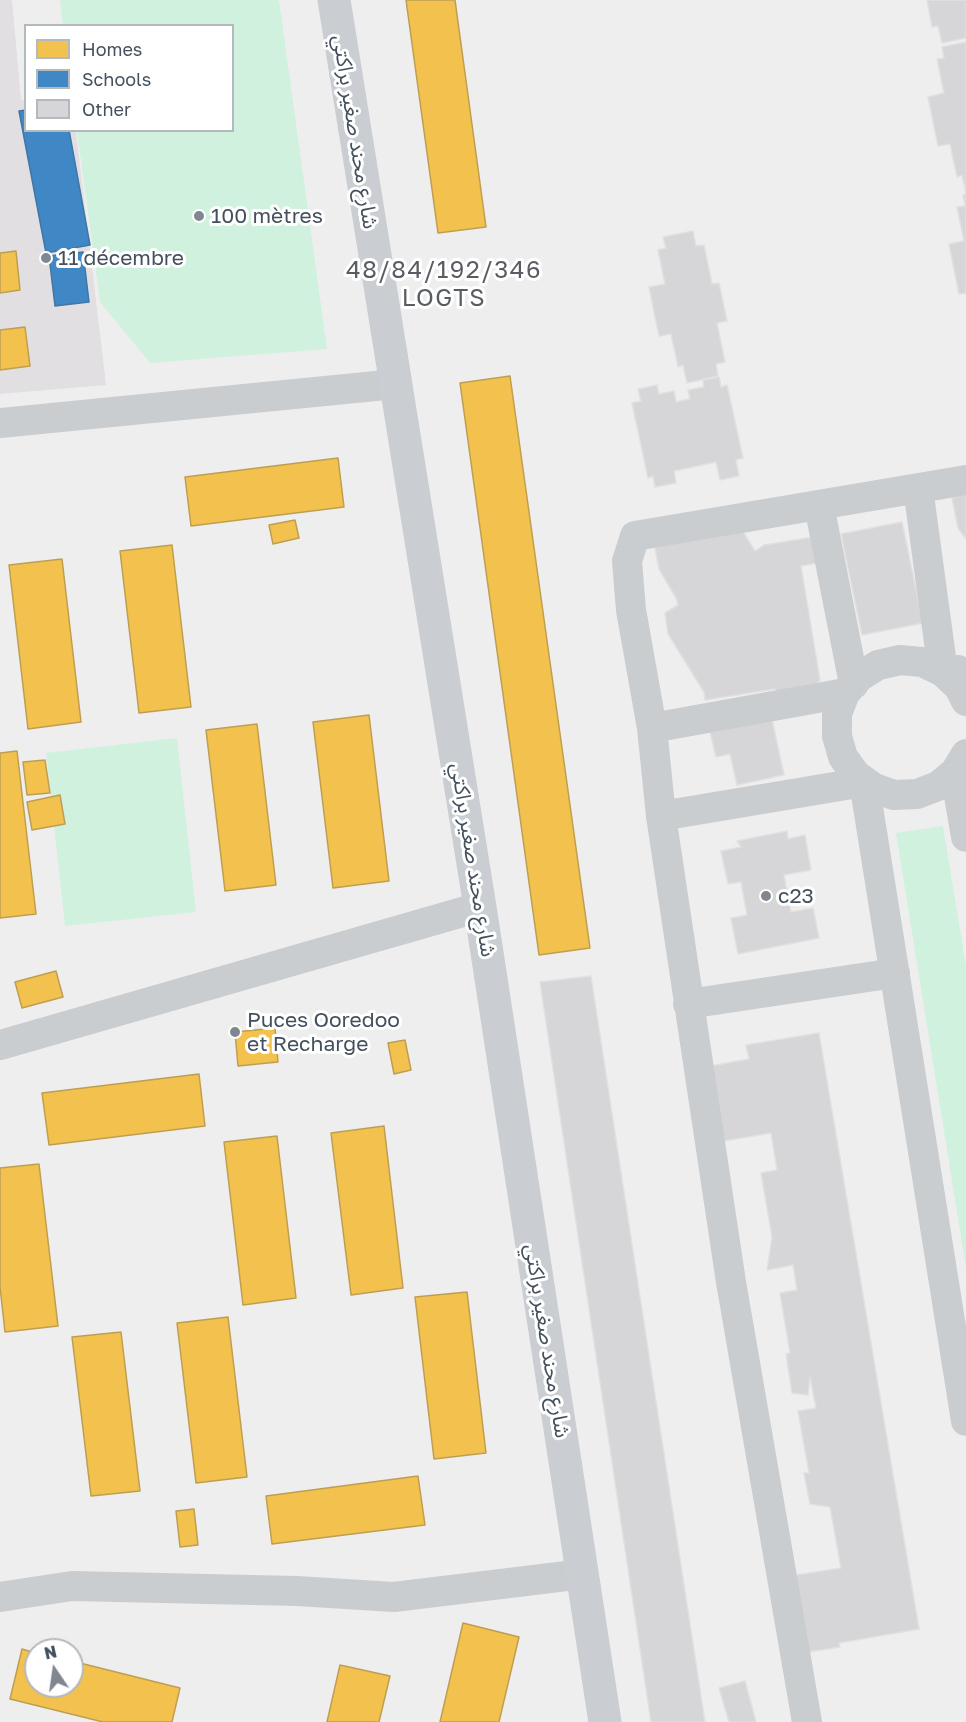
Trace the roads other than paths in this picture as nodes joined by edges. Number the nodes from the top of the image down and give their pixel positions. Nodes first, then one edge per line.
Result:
1 (334, 0) edge
2 (396, 384) junction
3 (0, 423) edge
4 (966, 480) edge
5 (918, 488) junction
6 (819, 505) junction
7 (954, 670) edge
8 (849, 688) junction
9 (966, 701) edge
10 (652, 728) junction
11 (961, 763) edge
12 (864, 782) junction
13 (661, 816) junction
14 (966, 837) edge
15 (480, 907) junction
16 (895, 973) junction
17 (688, 1004) junction
18 (0, 1045) edge
19 (966, 1420) edge
20 (583, 1574) junction
21 (0, 1597) edge
22 (604, 1722) edge
23 (807, 1722) edge

1 - 2 street, شارع محند صغير براكتي
2 - 3 street
2 - 15 street, شارع محند صغير براكتي
4 - 5 street
5 - 6 street
5 - 7 street
6 - 8 street
6 - 10 street
7 - 8 street
7 - 9 street
8 - 10 street
8 - 12 street
10 - 13 street
11 - 12 street
11 - 14 street
12 - 13 street
12 - 16 street
13 - 17 street
15 - 18 street
15 - 20 street, شارع محند صغير براكتي
16 - 17 street
16 - 19 street
17 - 23 street
20 - 21 street
20 - 22 street, شارع محند صغير براكتي

